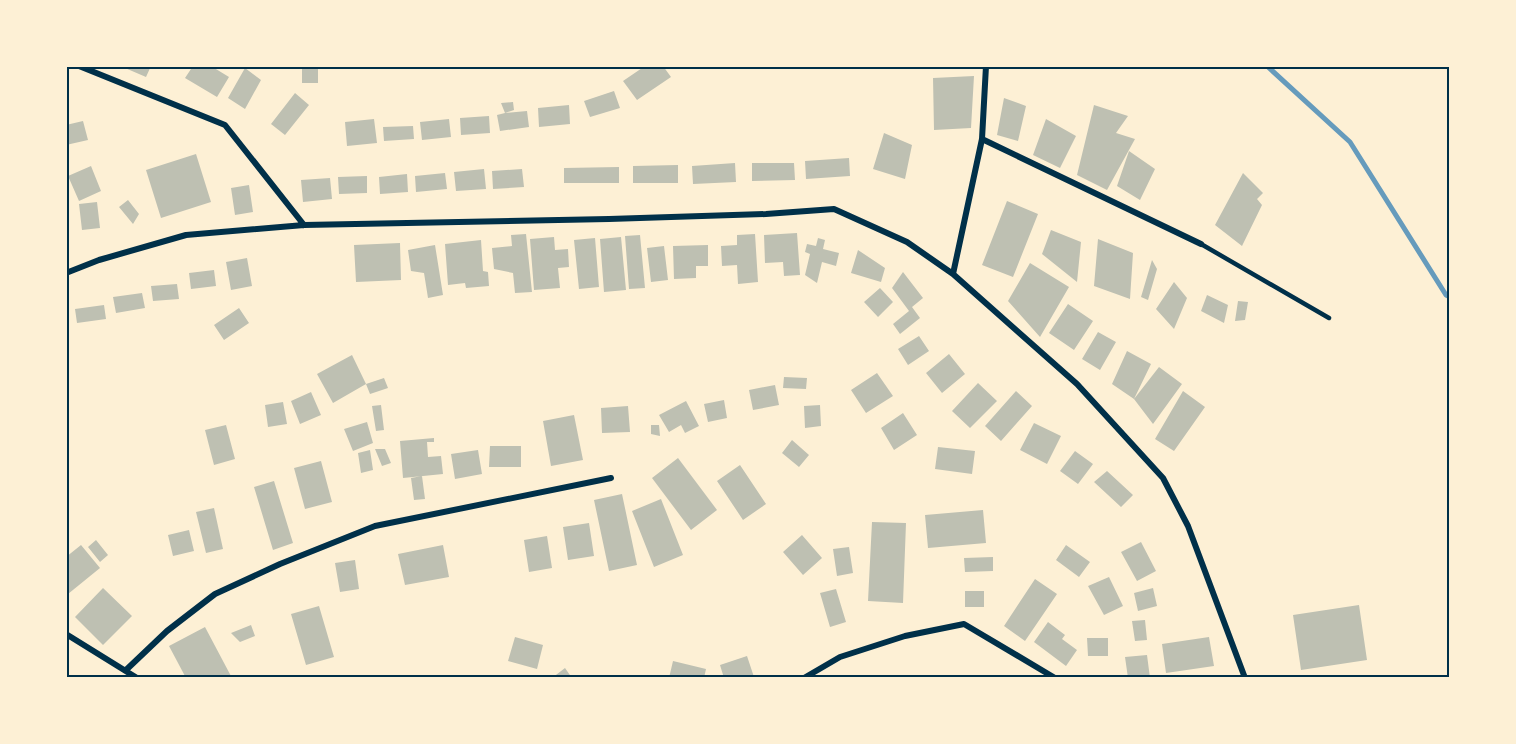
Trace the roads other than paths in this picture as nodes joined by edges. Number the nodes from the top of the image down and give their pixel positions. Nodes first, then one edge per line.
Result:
1 (79, 66) edge
2 (986, 66) edge
3 (982, 139) junction
4 (304, 225) junction
5 (1201, 244) joint
6 (66, 273) edge
7 (953, 274) junction
8 (1329, 318) dead end
9 (611, 478) dead end
10 (66, 634) edge
11 (126, 670) junction
12 (137, 678) edge
13 (804, 678) edge
14 (1055, 678) edge
15 (1245, 678) edge

1 - 4 street
2 - 3 street
3 - 5 street
3 - 7 street
4 - 6 street
4 - 7 street
5 - 8 lane
7 - 15 street
9 - 11 street
10 - 11 street
11 - 12 street
13 - 14 street

